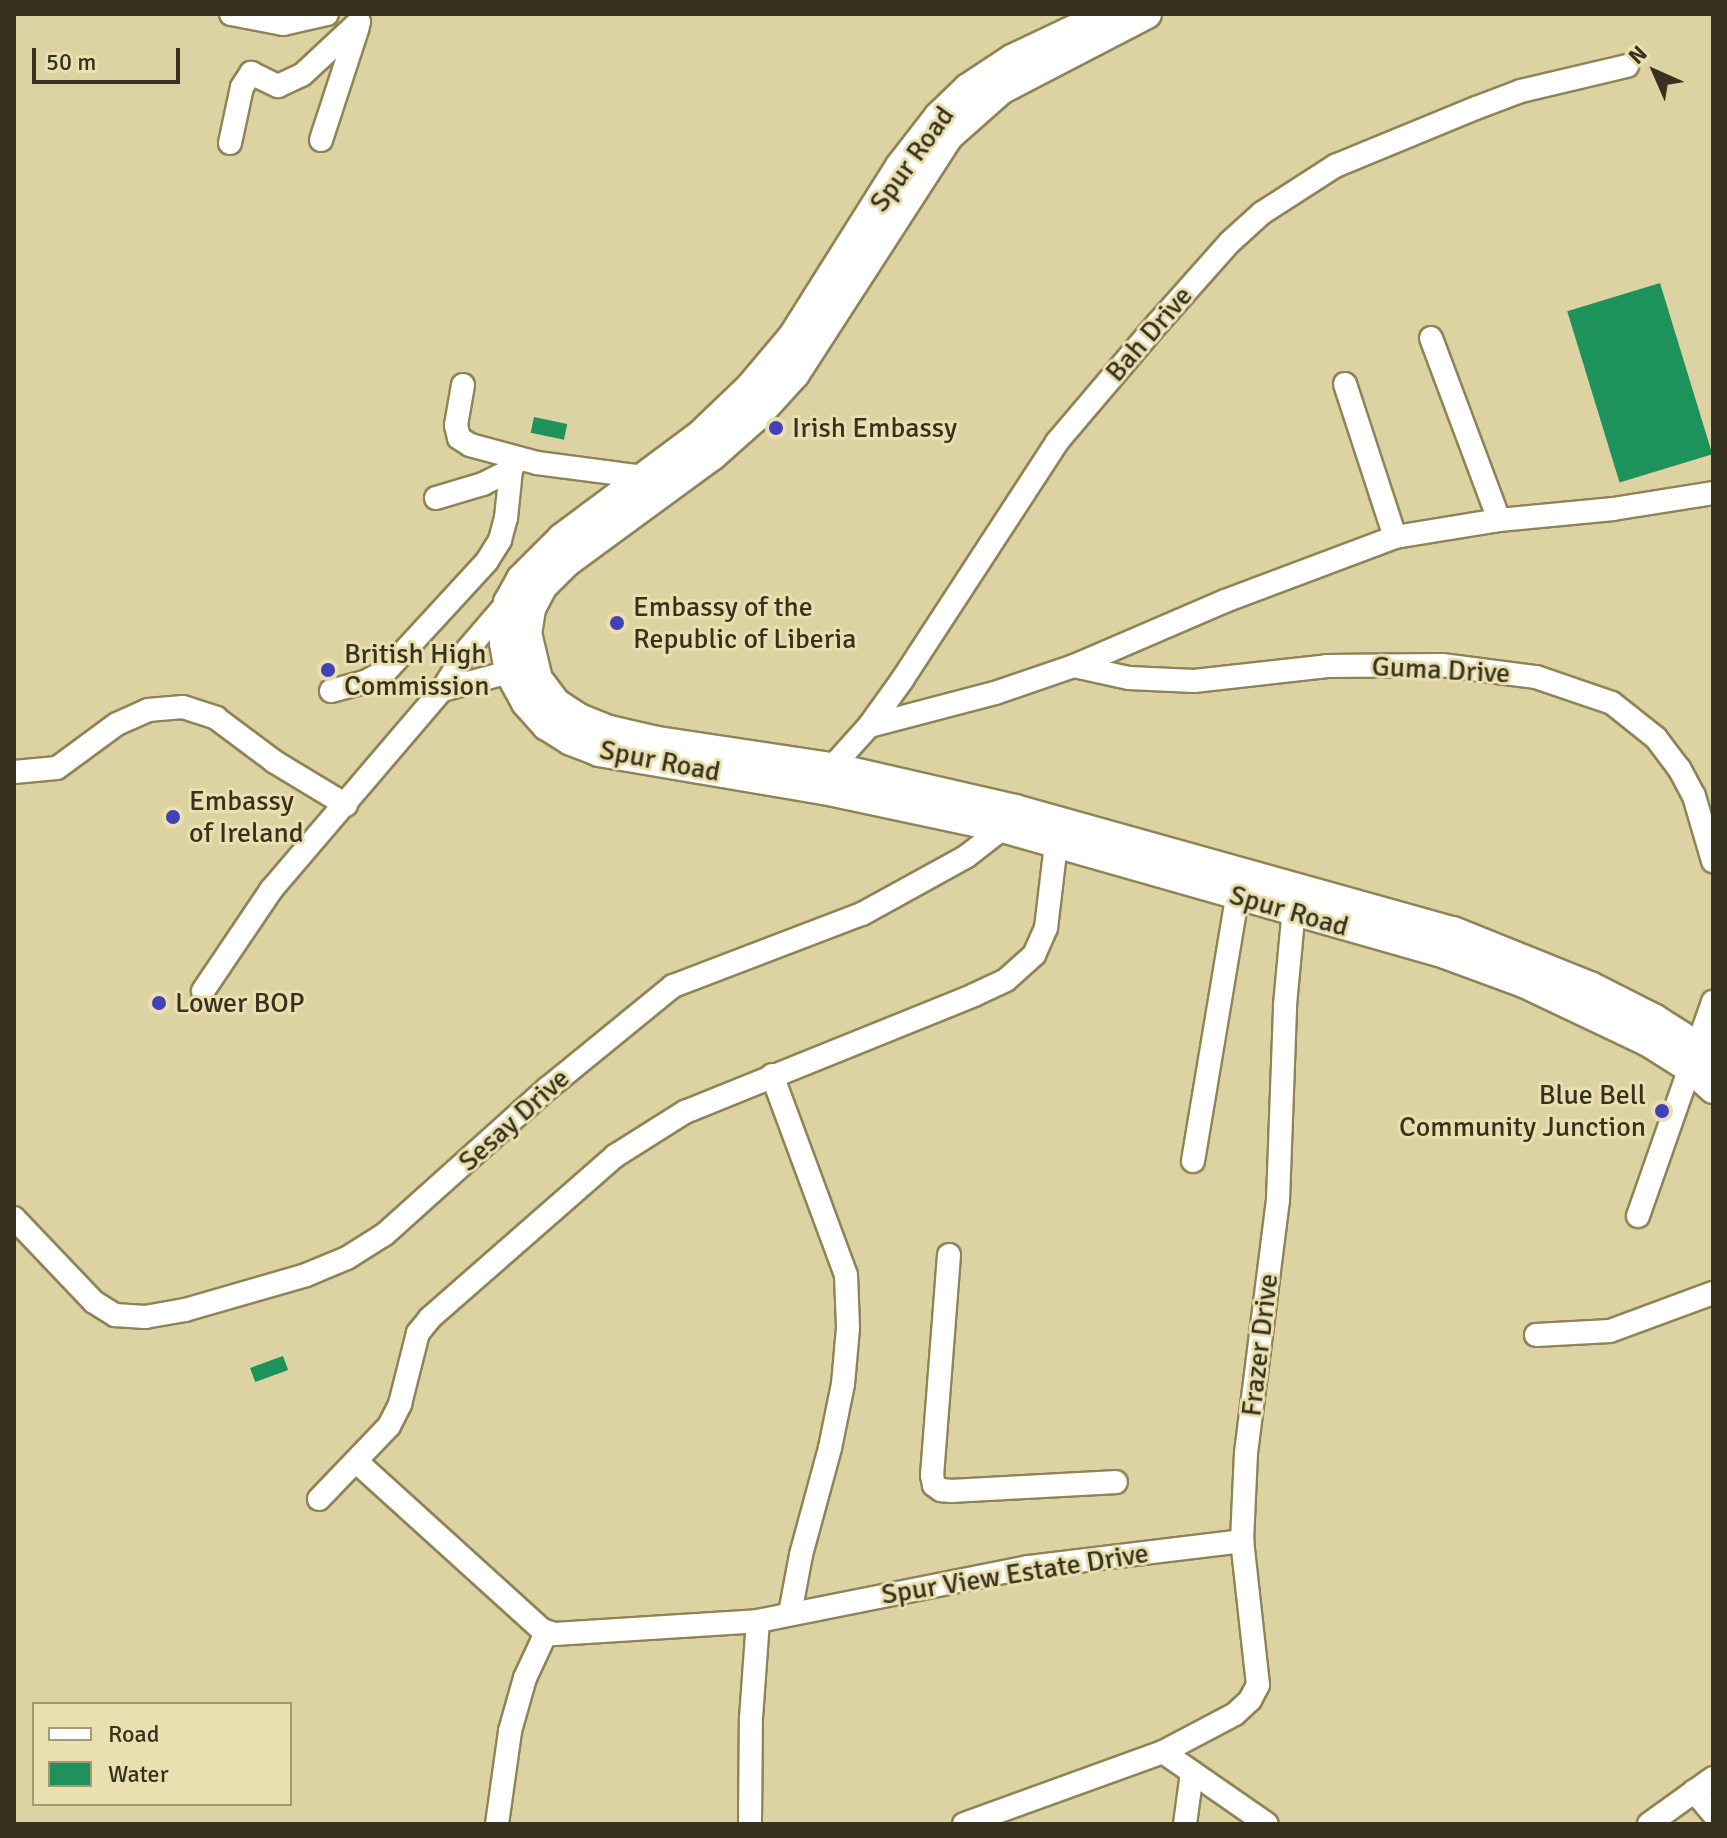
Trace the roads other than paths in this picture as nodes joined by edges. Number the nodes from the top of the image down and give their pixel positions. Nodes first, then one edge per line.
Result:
1 (231, 14) edge
2 (327, 14) edge
3 (1107, 14) edge
4 (1147, 14) edge
5 (358, 18) edge
6 (1627, 66) dead end
7 (321, 140) dead end
8 (230, 143) dead end
9 (924, 152) junction
10 (1431, 338) dead end
11 (1345, 384) dead end
12 (463, 385) dead end
13 (514, 464) junction
14 (643, 477) junction
15 (1713, 493) edge
16 (436, 498) dead end
17 (1499, 520) junction
18 (1395, 537) junction
19 (508, 602) junction
20 (1074, 666) junction
21 (509, 672) junction
22 (442, 690) junction
23 (331, 691) dead end
24 (869, 726) junction
25 (736, 764) junction
26 (14, 772) edge
27 (828, 779) junction
28 (346, 805) junction
29 (1009, 818) junction
30 (1057, 832) junction
31 (1713, 861) edge
32 (1202, 873) junction
33 (1237, 897) junction
34 (1295, 899) junction
35 (203, 991) dead end
36 (1713, 1002) edge
37 (1701, 1057) edge
38 (772, 1075) junction
39 (1713, 1089) edge
40 (1193, 1161) dead end
41 (1638, 1216) dead end
42 (14, 1218) edge
43 (949, 1255) dead end
44 (1713, 1293) edge
45 (1536, 1335) dead end
46 (358, 1463) junction
47 (1116, 1482) dead end
48 (319, 1499) dead end
49 (1242, 1541) junction
50 (790, 1613) junction
51 (758, 1621) junction
52 (546, 1633) junction
53 (1163, 1752) junction
54 (1192, 1772) junction
55 (1713, 1778) edge
56 (1694, 1791) junction
57 (1713, 1814) edge
58 (497, 1824) edge
59 (750, 1824) edge
60 (964, 1824) edge
61 (1185, 1824) edge
62 (1267, 1824) edge
63 (1649, 1824) edge

1 - 2 street
3 - 9 main road, Spur Road
4 - 9 main road, Spur Road
5 - 7 street
5 - 8 street
6 - 24 street, Bah Drive
9 - 14 main road, Spur Road
9 - 25 main road, Spur Road
10 - 17 street
11 - 18 street
12 - 13 street
13 - 14 street
13 - 16 street
13 - 23 street
14 - 19 main road, Spur Road
15 - 17 street
17 - 18 street
18 - 20 street
19 - 21 main road, Spur Road
19 - 22 street
20 - 24 street
20 - 31 street, Guma Drive
21 - 22 street
21 - 25 main road, Spur Road
22 - 28 street
24 - 27 street, Bah Drive
25 - 27 main road, Spur Road
26 - 28 street
27 - 29 main road, Spur Road
28 - 35 street
29 - 30 main road, Spur Road
29 - 42 street, Sesay Drive
30 - 32 main road, Spur Road
30 - 38 street
32 - 33 main road, Spur Road
32 - 34 main road, Spur Road
33 - 34 main road, Spur Road
33 - 40 street
34 - 37 main road, Spur Road
34 - 49 street, Frazer Drive
36 - 37 street
37 - 39 main road, Spur Road
37 - 41 street
38 - 46 street
38 - 50 street
43 - 47 street
44 - 45 street
46 - 48 street
46 - 52 street
49 - 50 street, Spur View Estate Drive
49 - 53 street, Frazer Drive
50 - 51 street, Spur View Estate Drive
51 - 52 street, Spur View Estate Drive
51 - 59 street
52 - 58 street
53 - 54 street
53 - 60 street, Frazer Drive
54 - 61 street
54 - 62 street
55 - 56 street
56 - 57 street
56 - 63 street

